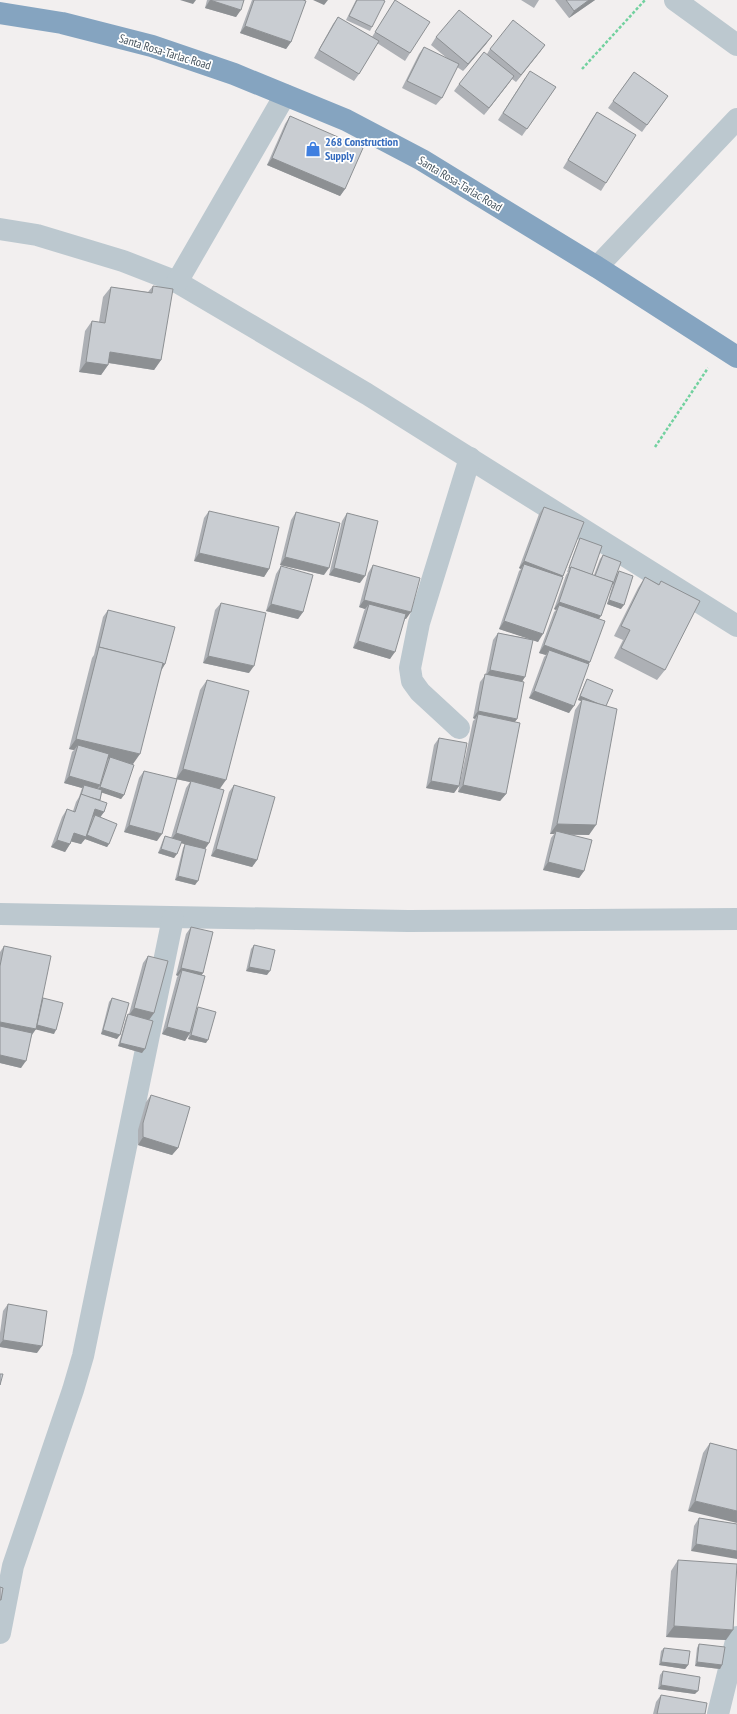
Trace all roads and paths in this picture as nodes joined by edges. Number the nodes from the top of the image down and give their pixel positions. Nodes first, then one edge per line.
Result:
1 (644, 0) edge
2 (675, 0) edge
3 (0, 13) edge
4 (737, 45) edge
5 (582, 69) dead end
6 (285, 95) junction
7 (737, 119) edge
8 (0, 229) edge
9 (597, 267) junction
10 (177, 282) junction
11 (729, 352) edge
12 (655, 448) dead end
13 (470, 458) junction
14 (737, 626) edge
15 (459, 728) dead end
16 (0, 914) edge
17 (173, 918) junction
18 (737, 919) edge
19 (0, 1632) edge
20 (737, 1637) edge
21 (718, 1714) edge

1 - 5 path
2 - 4 street
3 - 6 highway, Santa Rosa-Tarlac Road
6 - 9 highway, Santa Rosa-Tarlac Road
6 - 10 street
7 - 9 street
8 - 10 street
9 - 11 highway, Santa Rosa-Tarlac Road
10 - 13 street
11 - 12 path
13 - 14 street
13 - 15 street
16 - 17 street
17 - 18 street
17 - 19 street
20 - 21 street

